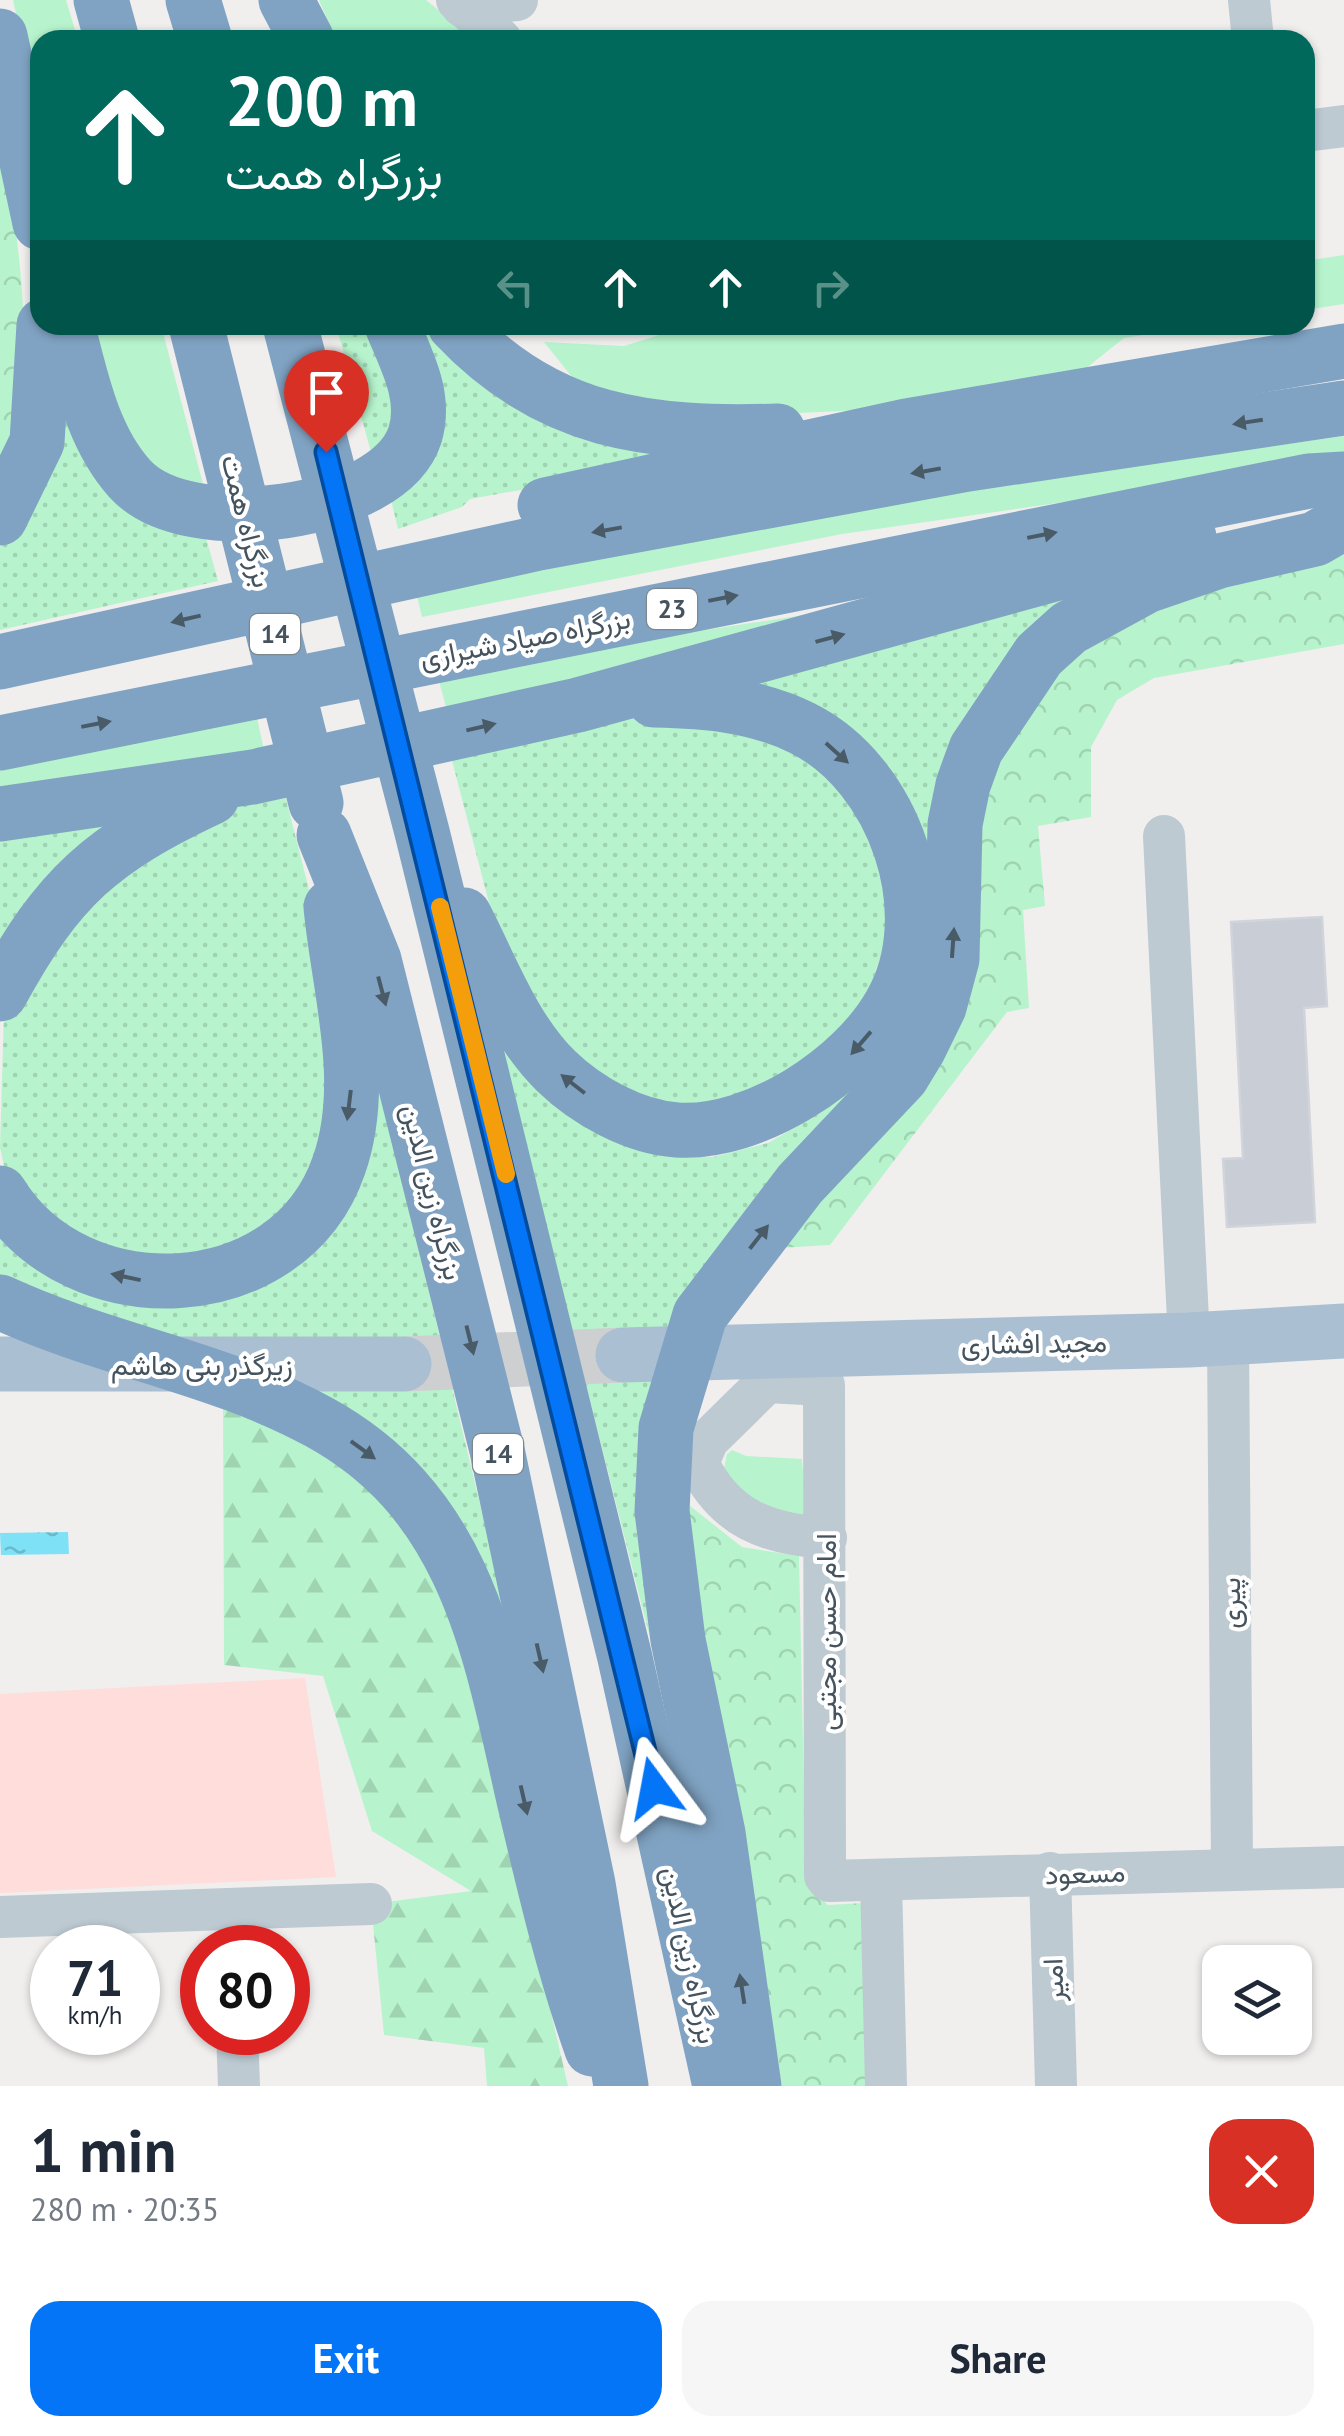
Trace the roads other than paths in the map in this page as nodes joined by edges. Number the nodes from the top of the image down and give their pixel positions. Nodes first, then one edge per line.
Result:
1 (101, 0) edge
2 (193, 0) edge
3 (518, 0) edge
4 (1249, 0) edge
5 (460, 2) edge
6 (109, 30) edge
7 (202, 30) edge
8 (491, 30) edge
9 (1252, 30) edge
10 (0, 36) edge
11 (1344, 126) edge
12 (1315, 130) edge
13 (30, 176) edge
14 (43, 335) edge
15 (69, 335) edge
16 (199, 335) edge
17 (293, 335) edge
18 (396, 335) edge
19 (468, 335) edge
20 (1344, 351) edge
21 (1344, 408) edge
22 (906, 426) junction
23 (1344, 479) edge
24 (1344, 495) edge
25 (0, 518) edge
26 (1344, 522) edge
27 (408, 570) junction
28 (0, 662) edge
29 (578, 705) junction
30 (0, 743) edge
31 (253, 777) junction
32 (0, 814) edge
33 (422, 832) junction
34 (324, 834) junction
35 (1164, 836) dead end
36 (0, 994) edge
37 (0, 1193) edge
38 (0, 1302) edge
39 (712, 1332) junction
40 (1344, 1332) edge
41 (1209, 1339) junction
42 (623, 1355) tunnel mouth
43 (0, 1364) edge
44 (404, 1364) tunnel mouth
45 (826, 1538) junction
46 (1344, 1867) edge
47 (1232, 1868) junction
48 (1050, 1873) junction
49 (827, 1879) joint
50 (881, 1882) junction
51 (371, 1904) dead end
52 (0, 1917) edge
53 (249, 1925) edge
54 (180, 1926) edge
55 (238, 2055) edge
56 (239, 2086) edge
57 (605, 2086) edge
58 (621, 2086) edge
59 (720, 2086) edge
60 (754, 2086) edge
61 (886, 2086) edge
62 (1056, 2086) edge

1 - 6 highway
2 - 7 highway
3 - 5 street
4 - 9 street
5 - 8 street
10 - 13 highway
11 - 12 street
14 - 25 highway
15 - 18 highway
16 - 34 highway, بزرگراه همت / 14
17 - 33 highway
19 - 22 highway
20 - 22 highway
21 -> 27 highway
22 - 27 highway
30 -> 23 highway, بزرگراه صیاد شیرازی / 23
29 -> 24 highway
39 -> 26 highway
27 -> 28 highway
31 -> 29 highway
29 -> 33 highway
31 - 32 highway
31 - 36 highway
33 - 59 highway, بزرگراه زین الدین
34 -> 37 highway
34 -> 58 highway, بزرگراه زین الدین / 14
35 - 41 street, پیری
38 -> 57 highway
39 - 41 main road, مجید افشاری
39 - 42 main road, مجید افشاری
60 -> 39 highway
40 - 41 main road, مجید افشاری
41 - 47 street, پیری
43 - 44 main road, زیرگذر بنی هاشم
45 - 45 street, امام حسن مجتبی
45 - 49 street, امام حسن مجتبی
46 - 47 street, مسعود
47 - 48 street, مسعود
48 - 50 street, مسعود
48 - 62 street, امیر
49 - 50 street, مسعود
50 - 61 street
51 - 53 street
52 - 54 street
55 - 56 street

